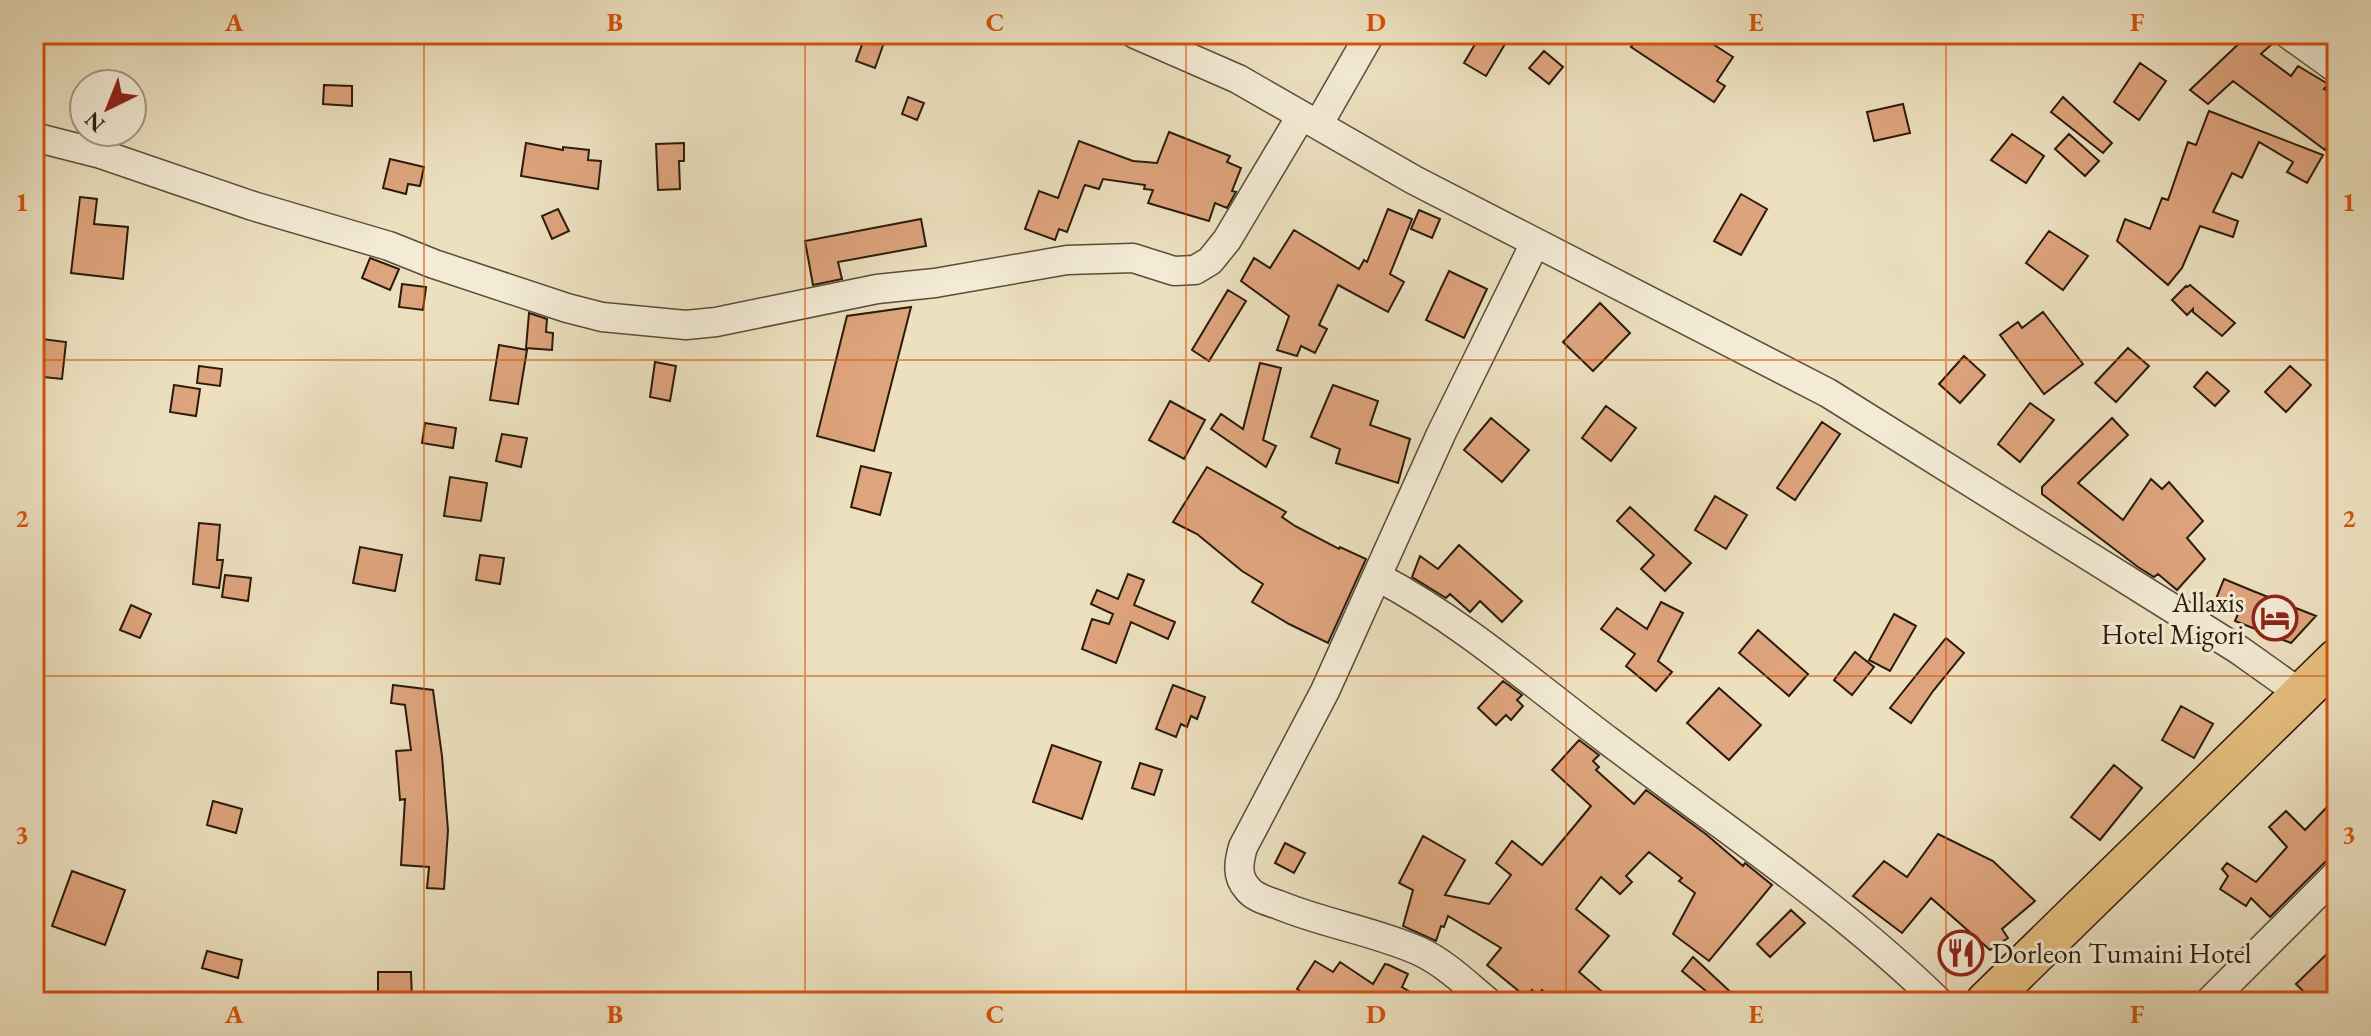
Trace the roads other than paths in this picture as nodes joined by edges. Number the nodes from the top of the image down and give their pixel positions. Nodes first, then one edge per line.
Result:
1 (1135, 34) edge
2 (1370, 34) edge
3 (2288, 34) edge
4 (1185, 45) edge
5 (2337, 69) edge
6 (1310, 120) junction
7 (34, 137) edge
8 (1535, 243) junction
9 (1378, 577) junction
10 (2337, 659) edge
11 (2301, 694) junction
12 (2337, 874) edge
13 (1488, 1002) edge
14 (1939, 1002) edge
15 (1986, 1002) edge
16 (2209, 1002) edge

1 - 4 street
2 - 6 street
3 - 5 street
4 - 6 street
6 - 7 street
6 - 8 street
8 - 9 street
8 - 11 street
9 - 13 street
9 - 14 street
10 - 11 highway
11 - 15 highway
12 - 16 street

